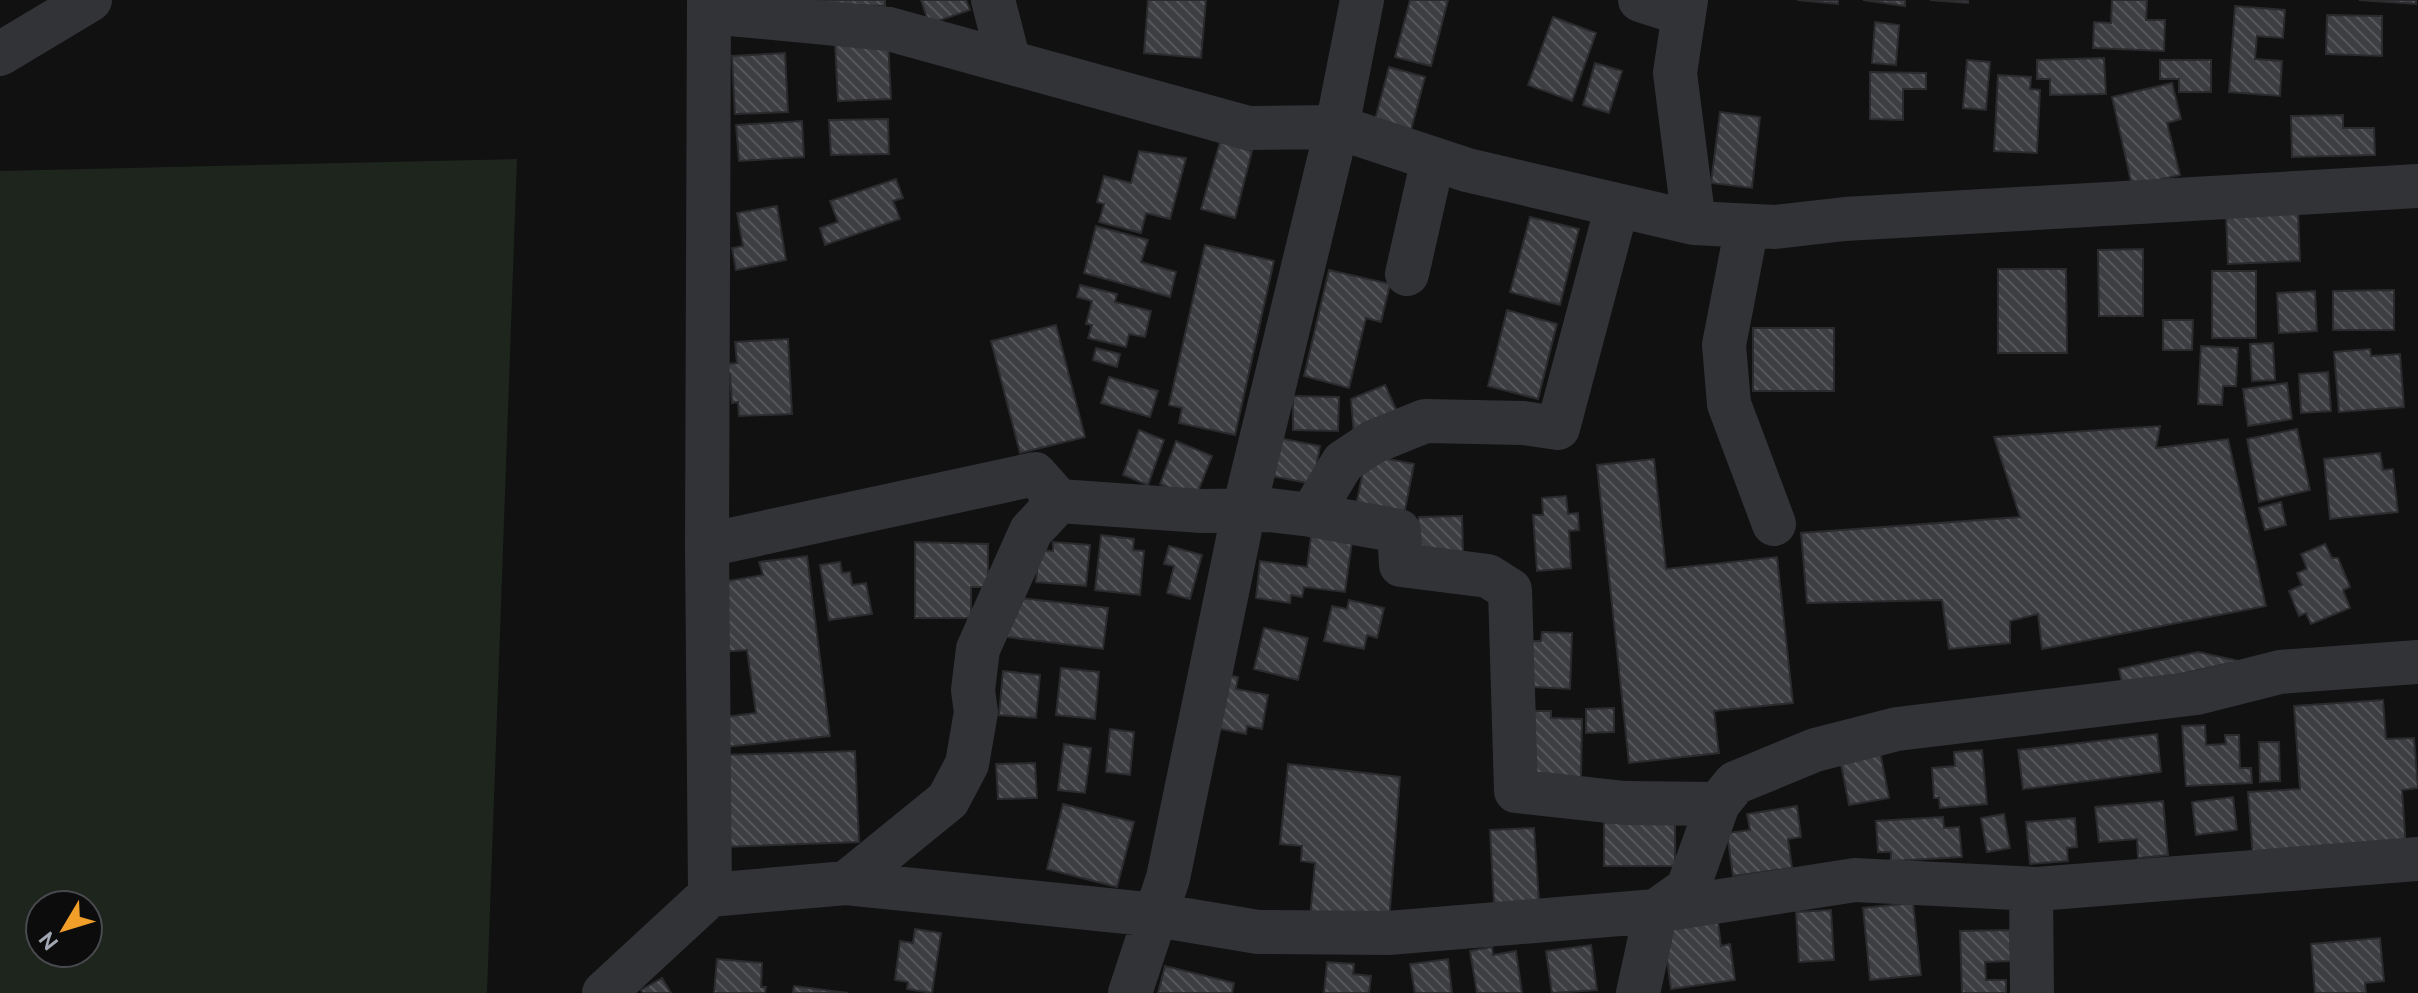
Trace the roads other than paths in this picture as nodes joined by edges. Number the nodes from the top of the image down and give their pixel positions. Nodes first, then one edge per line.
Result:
1 (90, 0) edge
2 (993, 0) edge
3 (1362, 0) edge
4 (1640, 0) edge
5 (709, 6) edge
6 (1685, 7) edge
7 (0, 54) edge
8 (1009, 62) junction
9 (1337, 127) junction
10 (1433, 159) junction
11 (2418, 186) edge
12 (1617, 206) junction
13 (1694, 223) junction
14 (1747, 226) junction
15 (1407, 274) dead end
16 (1059, 501) junction
17 (1244, 510) junction
18 (1311, 515) junction
19 (1774, 524) dead end
20 (707, 545) junction
21 (2418, 662) edge
22 (1718, 804) junction
23 (2418, 859) edge
24 (846, 883) junction
25 (2031, 889) junction
26 (710, 895) junction
27 (1656, 911) junction
28 (1156, 915) junction
29 (604, 993) edge
30 (1130, 993) edge
31 (1638, 993) edge
32 (2032, 993) edge

1 - 7 street
2 - 8 street
3 - 9 street
4 - 6 street
5 - 8 street
5 - 20 street
6 - 13 street
8 - 9 street
9 - 10 street
9 - 17 street
10 - 12 street
10 - 15 street
11 - 14 street
12 - 13 street
12 - 18 street
13 - 14 street
14 - 19 street
16 - 17 street
16 - 20 street
16 - 24 street
17 - 18 street
17 - 28 street
18 - 22 street
20 - 26 street
21 - 22 street
22 - 27 street
23 - 25 street
24 - 26 street
24 - 28 street
25 - 27 street
25 - 32 street
26 - 29 street
27 - 28 street
27 - 31 street
28 - 30 street

